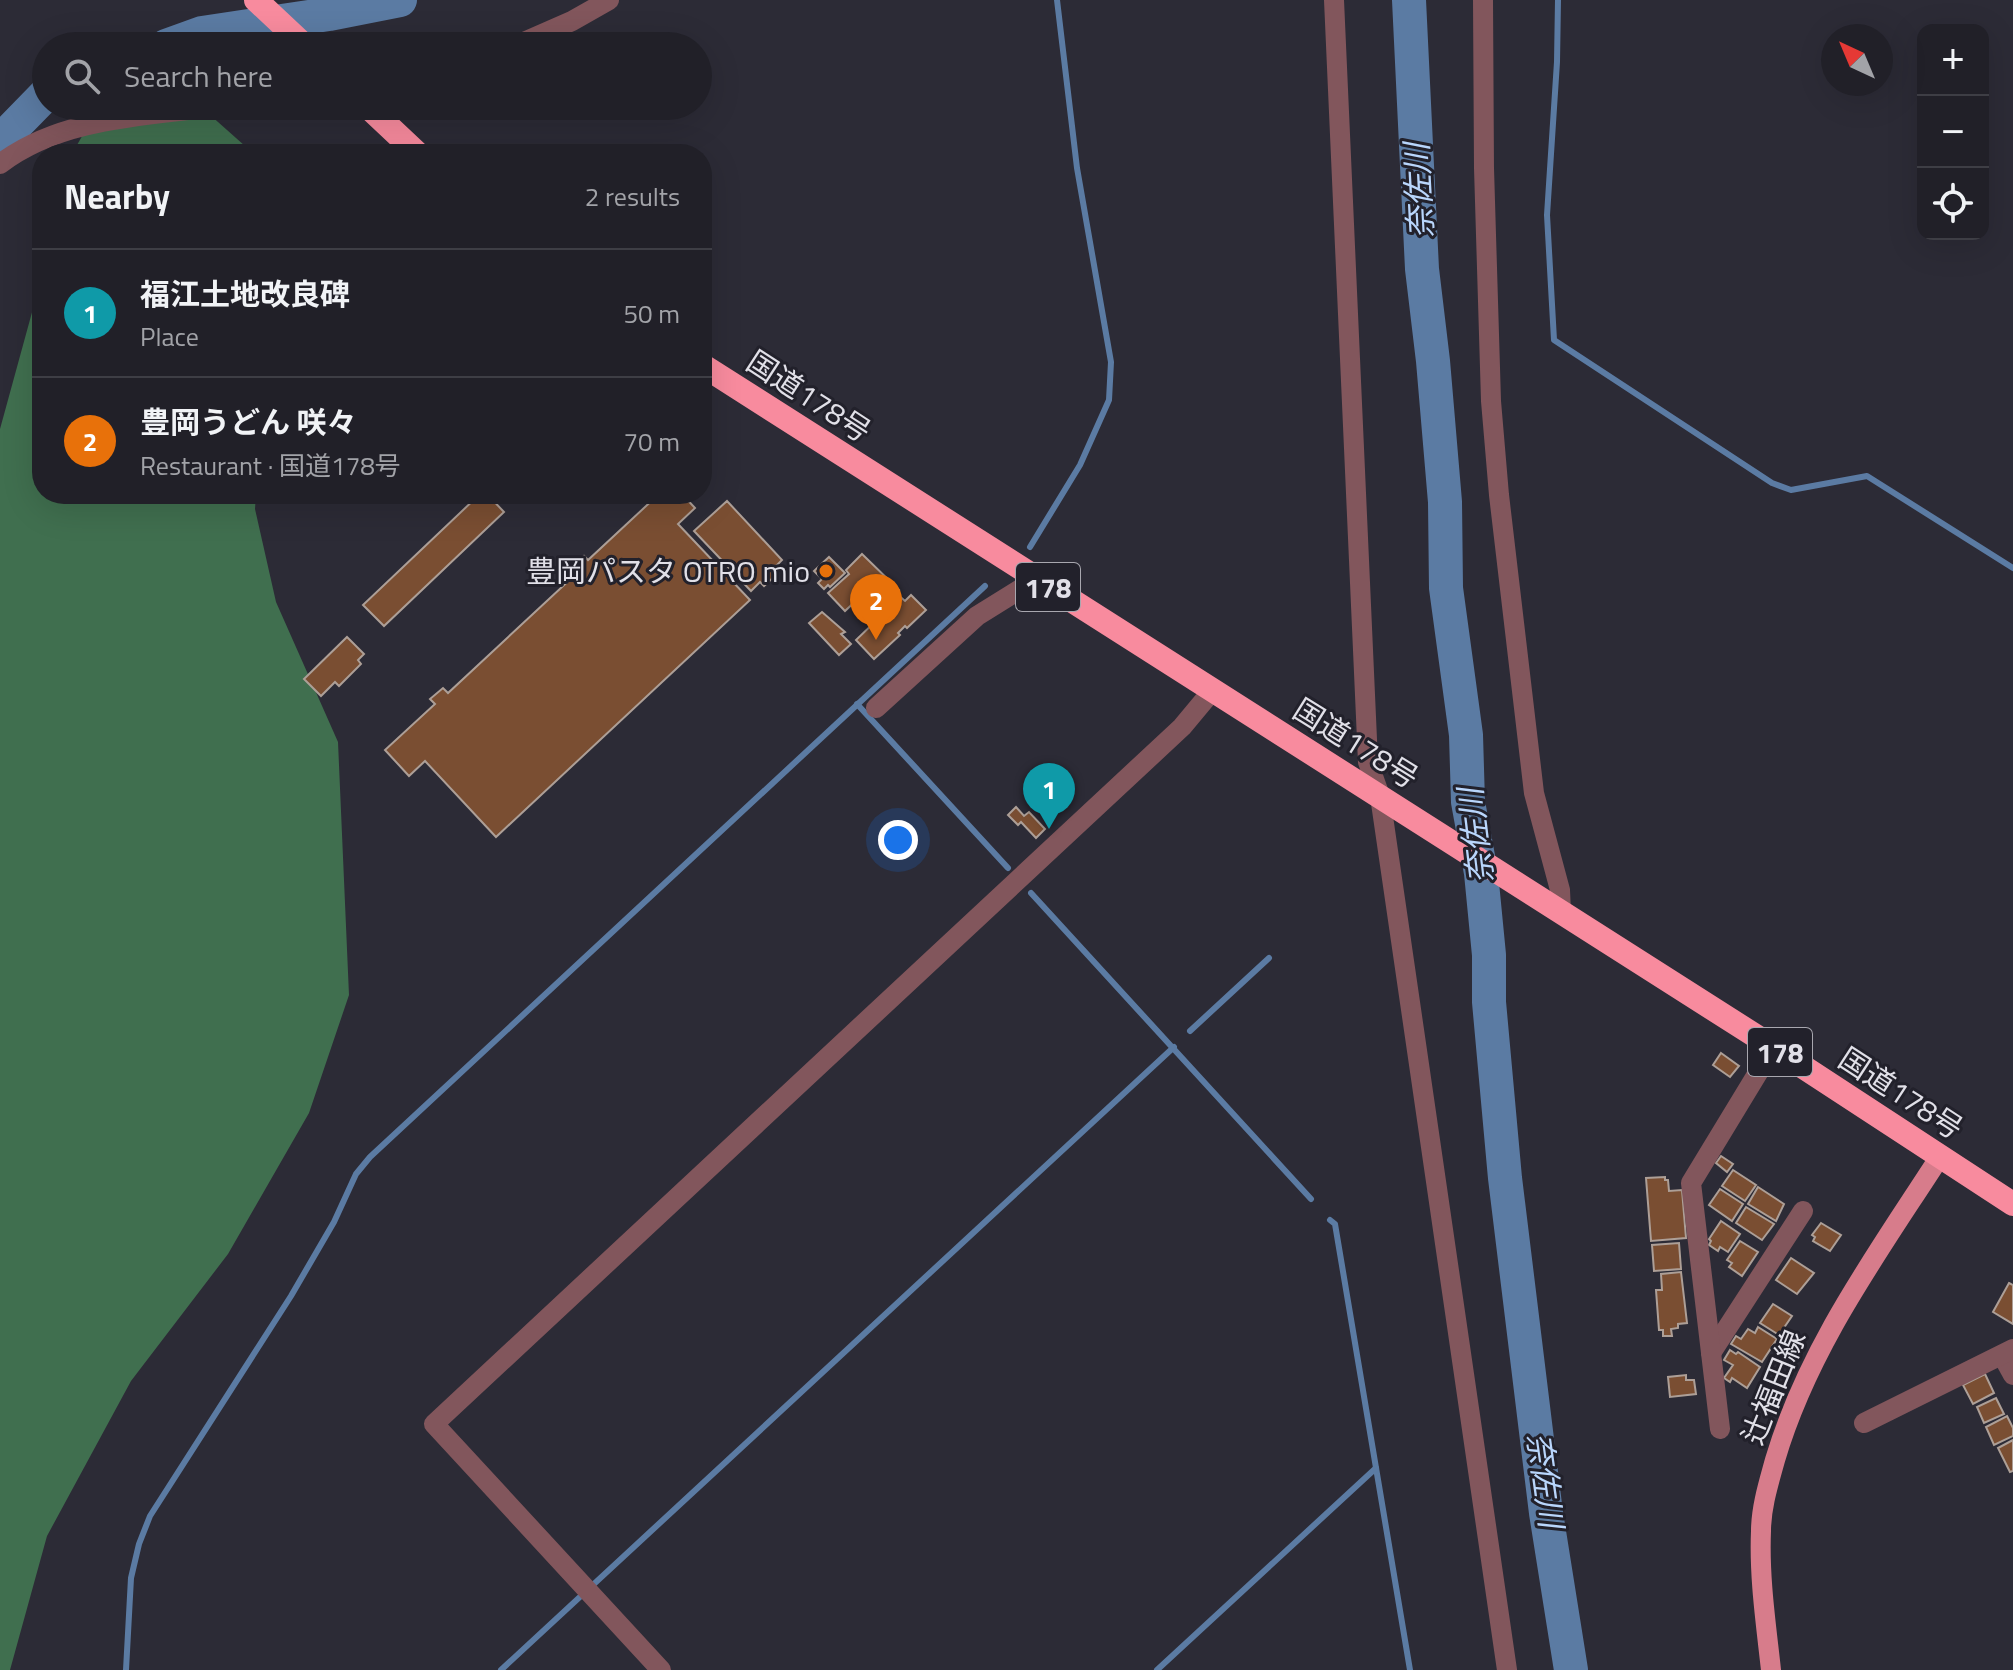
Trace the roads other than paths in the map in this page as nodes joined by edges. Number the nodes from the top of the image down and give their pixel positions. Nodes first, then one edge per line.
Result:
1 (256, 0) edge
2 (609, 0) edge
3 (1334, 0) edge
4 (1483, 0) edge
5 (290, 32) edge
6 (547, 32) edge
7 (129, 120) edge
8 (382, 120) edge
9 (32, 144) edge
10 (32, 144) edge
11 (407, 144) edge
12 (0, 164) edge
13 (712, 371) edge
14 (1035, 580) junction
15 (1212, 691) junction
16 (876, 708) dead end
17 (1388, 801) junction
18 (1553, 907) junction
19 (1773, 1048) junction
20 (1939, 1158) junction
21 (2013, 1204) edge
22 (1803, 1211) dead end
23 (2008, 1352) edge
24 (1711, 1353) junction
25 (2013, 1375) edge
26 (1864, 1423) dead end
27 (1720, 1429) dead end
28 (661, 1670) edge
29 (1507, 1670) edge
30 (1771, 1670) edge

1 - 5 highway
2 - 6 street
3 - 17 street
4 - 18 street
7 - 9 street
8 - 11 highway
10 - 12 street
13 - 14 highway, 国道178号 / 178
14 - 15 highway, 国道178号 / 178
14 - 16 street
15 - 17 highway, 国道178号 / 178
15 - 28 street
17 - 18 highway, 国道178号 / 178
17 - 29 street
18 - 19 highway, 国道178号 / 178
19 - 20 highway, 国道178号 / 178
19 - 24 street
20 - 21 highway, 国道178号 / 178
20 - 30 main road, 辻福田線
22 - 24 street
23 - 25 street
23 - 26 street
24 - 27 street

